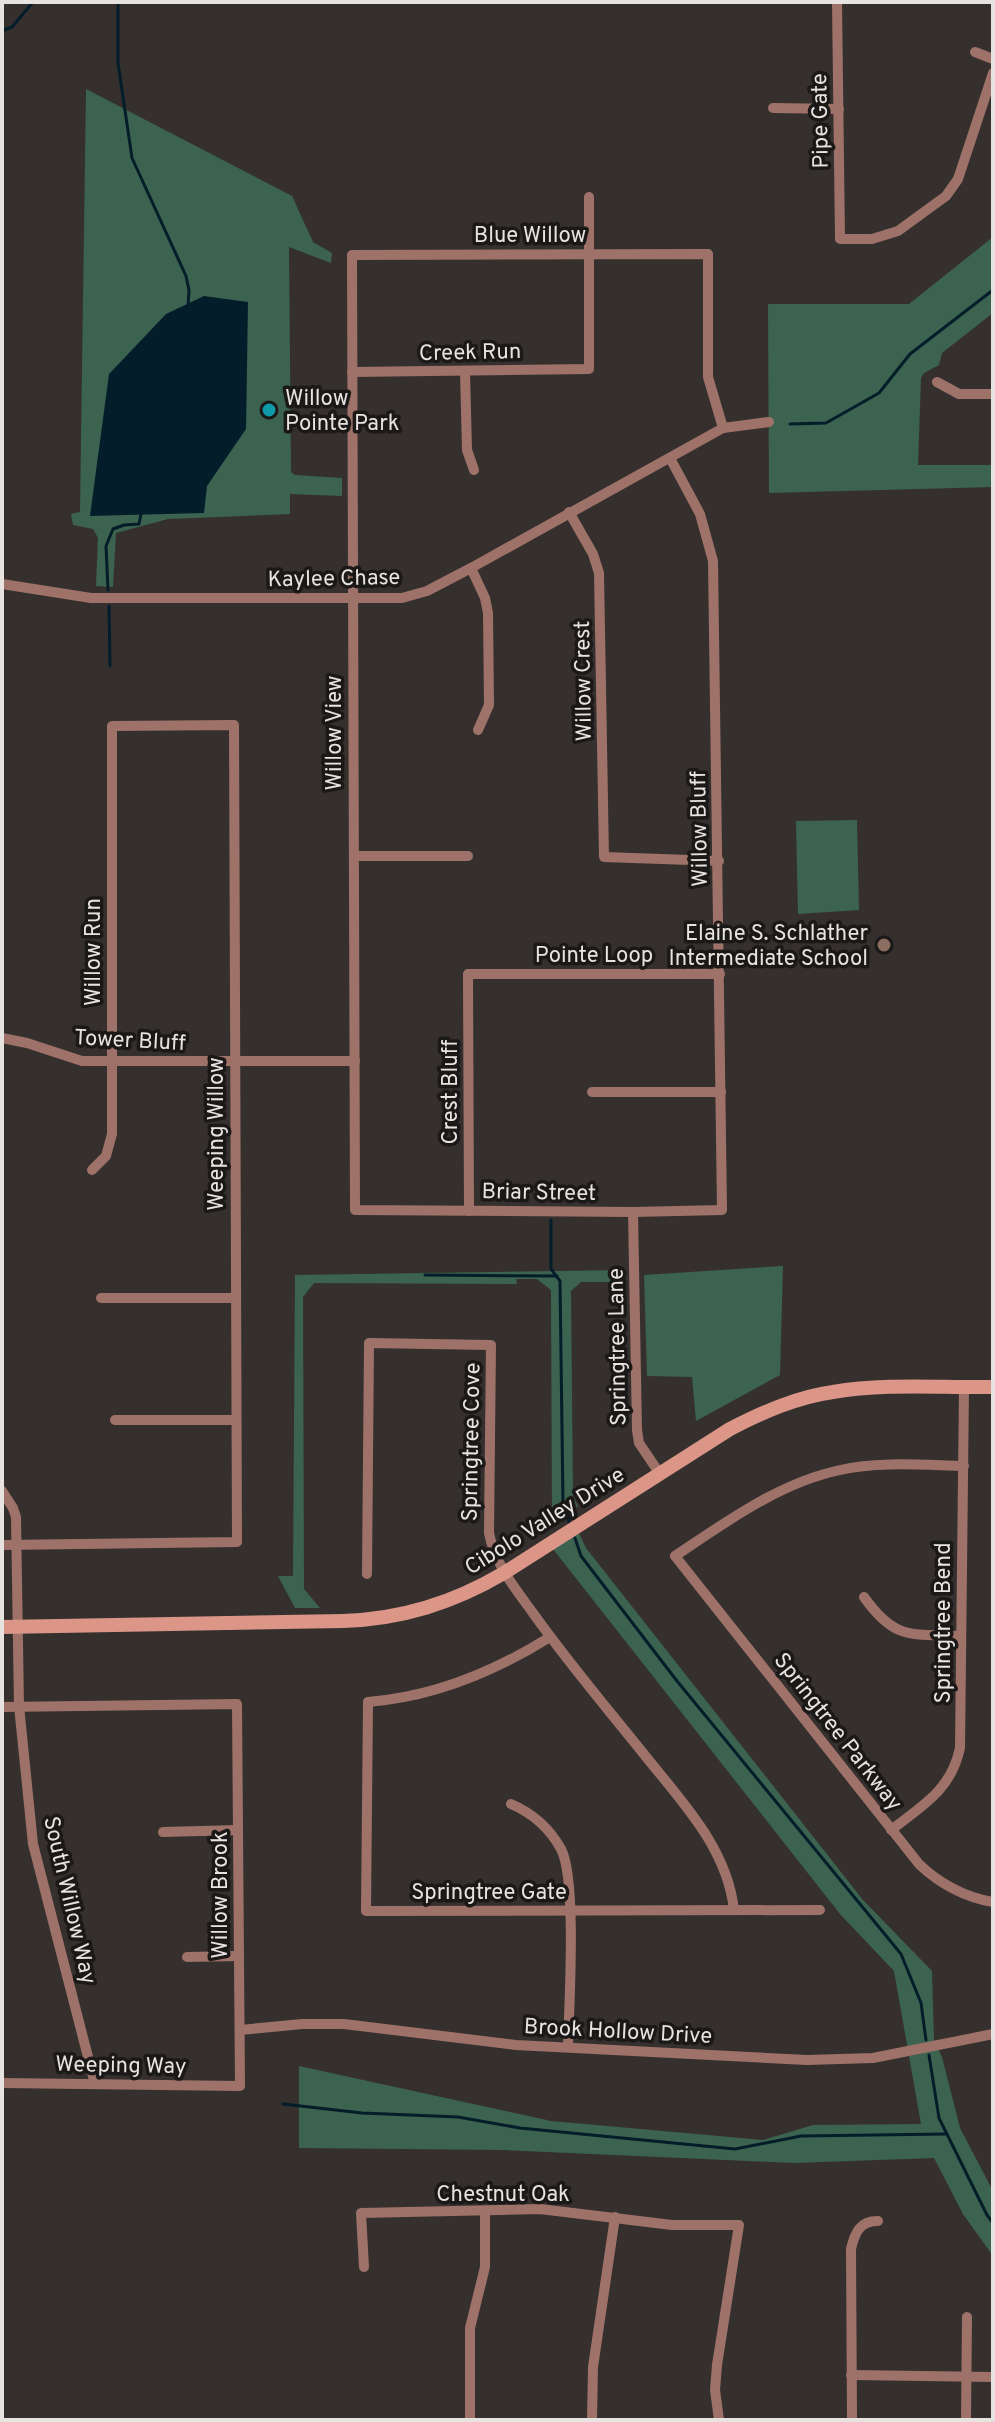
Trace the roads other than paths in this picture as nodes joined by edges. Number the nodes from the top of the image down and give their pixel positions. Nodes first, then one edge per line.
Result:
1 (837, 2) edge
2 (975, 52) dead end
3 (993, 59) edge
4 (993, 73) edge
5 (773, 108) dead end
6 (839, 109) junction
7 (589, 197) dead end
8 (590, 253) junction
9 (352, 255) joint
10 (352, 372) junction
11 (465, 372) junction
12 (937, 382) dead end
13 (993, 394) edge
14 (769, 422) dead end
15 (723, 428) junction
16 (670, 458) junction
17 (474, 470) dead end
18 (569, 512) junction
19 (471, 568) junction
20 (2, 584) edge
21 (353, 598) junction
22 (234, 725) joint
23 (478, 730) dead end
24 (354, 856) junction
25 (468, 856) dead end
26 (719, 861) junction
27 (468, 974) joint
28 (720, 974) junction
29 (2, 1038) edge
30 (355, 1061) junction
31 (112, 1063) junction
32 (235, 1063) junction
33 (592, 1092) dead end
34 (721, 1092) junction
35 (92, 1170) dead end
36 (355, 1210) joint
37 (722, 1210) joint
38 (469, 1211) junction
39 (633, 1212) junction
40 (101, 1298) dead end
41 (236, 1298) junction
42 (964, 1387) junction
43 (993, 1387) edge
44 (115, 1420) dead end
45 (236, 1420) junction
46 (964, 1466) junction
47 (660, 1474) junction
48 (2, 1491) edge
49 (2, 1545) edge
50 (17, 1545) junction
51 (504, 1573) junction
52 (367, 1574) dead end
53 (864, 1597) dead end
54 (18, 1626) junction
55 (2, 1627) edge
56 (961, 1636) junction
57 (550, 1637) junction
58 (19, 1706) junction
59 (2, 1707) edge
60 (511, 1804) dead end
61 (238, 1830) junction
62 (891, 1830) junction
63 (163, 1832) dead end
64 (993, 1902) edge
65 (734, 1910) junction
66 (820, 1910) dead end
67 (569, 1911) junction
68 (239, 1956) junction
69 (187, 1957) dead end
70 (240, 2030) junction
71 (993, 2034) edge
72 (568, 2046) junction
73 (2, 2083) edge
74 (95, 2084) junction
75 (240, 2086) joint
76 (485, 2212) junction
77 (615, 2217) junction
78 (878, 2221) dead end
79 (364, 2267) dead end
80 (967, 2317) dead end
81 (851, 2375) junction
82 (966, 2377) junction
83 (993, 2377) edge
84 (470, 2420) edge
85 (592, 2420) edge
86 (719, 2420) edge
87 (852, 2420) edge
88 (966, 2420) edge

1 - 6 street, Pipe Gate
2 - 3 street
4 - 6 street, Pipe Gate
5 - 6 street
7 - 8 street
8 - 9 street, Blue Willow
8 - 11 street, Creek Run
8 - 15 street, Blue Willow
9 - 10 street, Willow View
10 - 11 street, Creek Run
10 - 21 street, Willow View
11 - 17 street
12 - 13 street
14 - 15 street, Kaylee Chase
15 - 16 street, Kaylee Chase
16 - 18 street, Kaylee Chase
16 - 26 street, Willow Bluff
18 - 19 street, Kaylee Chase
18 - 26 street, Willow Crest
19 - 21 street, Kaylee Chase
19 - 23 street
20 - 21 street, Kaylee Chase
21 - 24 street, Willow View
22 - 31 street, Willow Run
22 - 32 street, Weeping Willow
24 - 25 street
24 - 30 street, Willow View
26 - 28 street, Willow Bluff
27 - 28 street, Pointe Loop
27 - 38 street, Crest Bluff
28 - 34 street, Willow Bluff
29 - 31 street, Tower Bluff
30 - 32 street, Tower Bluff
30 - 36 street, Willow View
31 - 32 street, Tower Bluff
31 - 35 street, Willow Run
32 - 41 street, Weeping Willow
33 - 34 street
34 - 37 street, Willow Bluff
36 - 38 street, Briar Street
37 - 39 street, Briar Street
38 - 39 street, Briar Street
39 - 47 street, Springtree Lane
40 - 41 street
41 - 45 street, Weeping Willow
42 - 43 main road, Cibolo Valley Drive
42 - 46 street, Springtree Bend
42 - 47 main road, Cibolo Valley Drive
44 - 45 street
45 - 50 street, Weeping Willow
46 - 56 street, Springtree Bend
46 - 62 street, Springtree Parkway
47 - 51 main road, Cibolo Valley Drive
48 - 50 street, South Willow Way
49 - 50 street
50 - 54 street, South Willow Way
51 - 52 street, Springtree Cove
51 - 54 main road, Cibolo Valley Drive
51 - 57 street, Springtree Cove
53 - 56 street
54 - 55 main road, Cibolo Valley Drive
54 - 58 street, South Willow Way
56 - 62 street, Springtree Bend
57 - 65 street, Springtree Cove
57 - 67 street, Springtree Gate
58 - 59 street
58 - 61 street, Willow Brook
58 - 74 street, South Willow Way
60 - 67 street
61 - 63 street
61 - 68 street, Willow Brook
62 - 64 street, Springtree Parkway
65 - 66 street, Springtree Gate
65 - 67 street, Springtree Gate
67 - 72 street
68 - 69 street
68 - 70 street, Willow Brook
70 - 72 street, Brook Hollow Drive
70 - 75 street, Willow Brook
71 - 72 street, Brook Hollow Drive
73 - 74 street, Weeping Way
74 - 75 street, Weeping Way
76 - 77 street, Chestnut Oak
76 - 79 street, Chestnut Oak
76 - 84 street
77 - 85 street
77 - 86 street, Chestnut Oak
78 - 81 street
80 - 82 street
81 - 82 street
81 - 87 street
82 - 83 street
82 - 88 street

